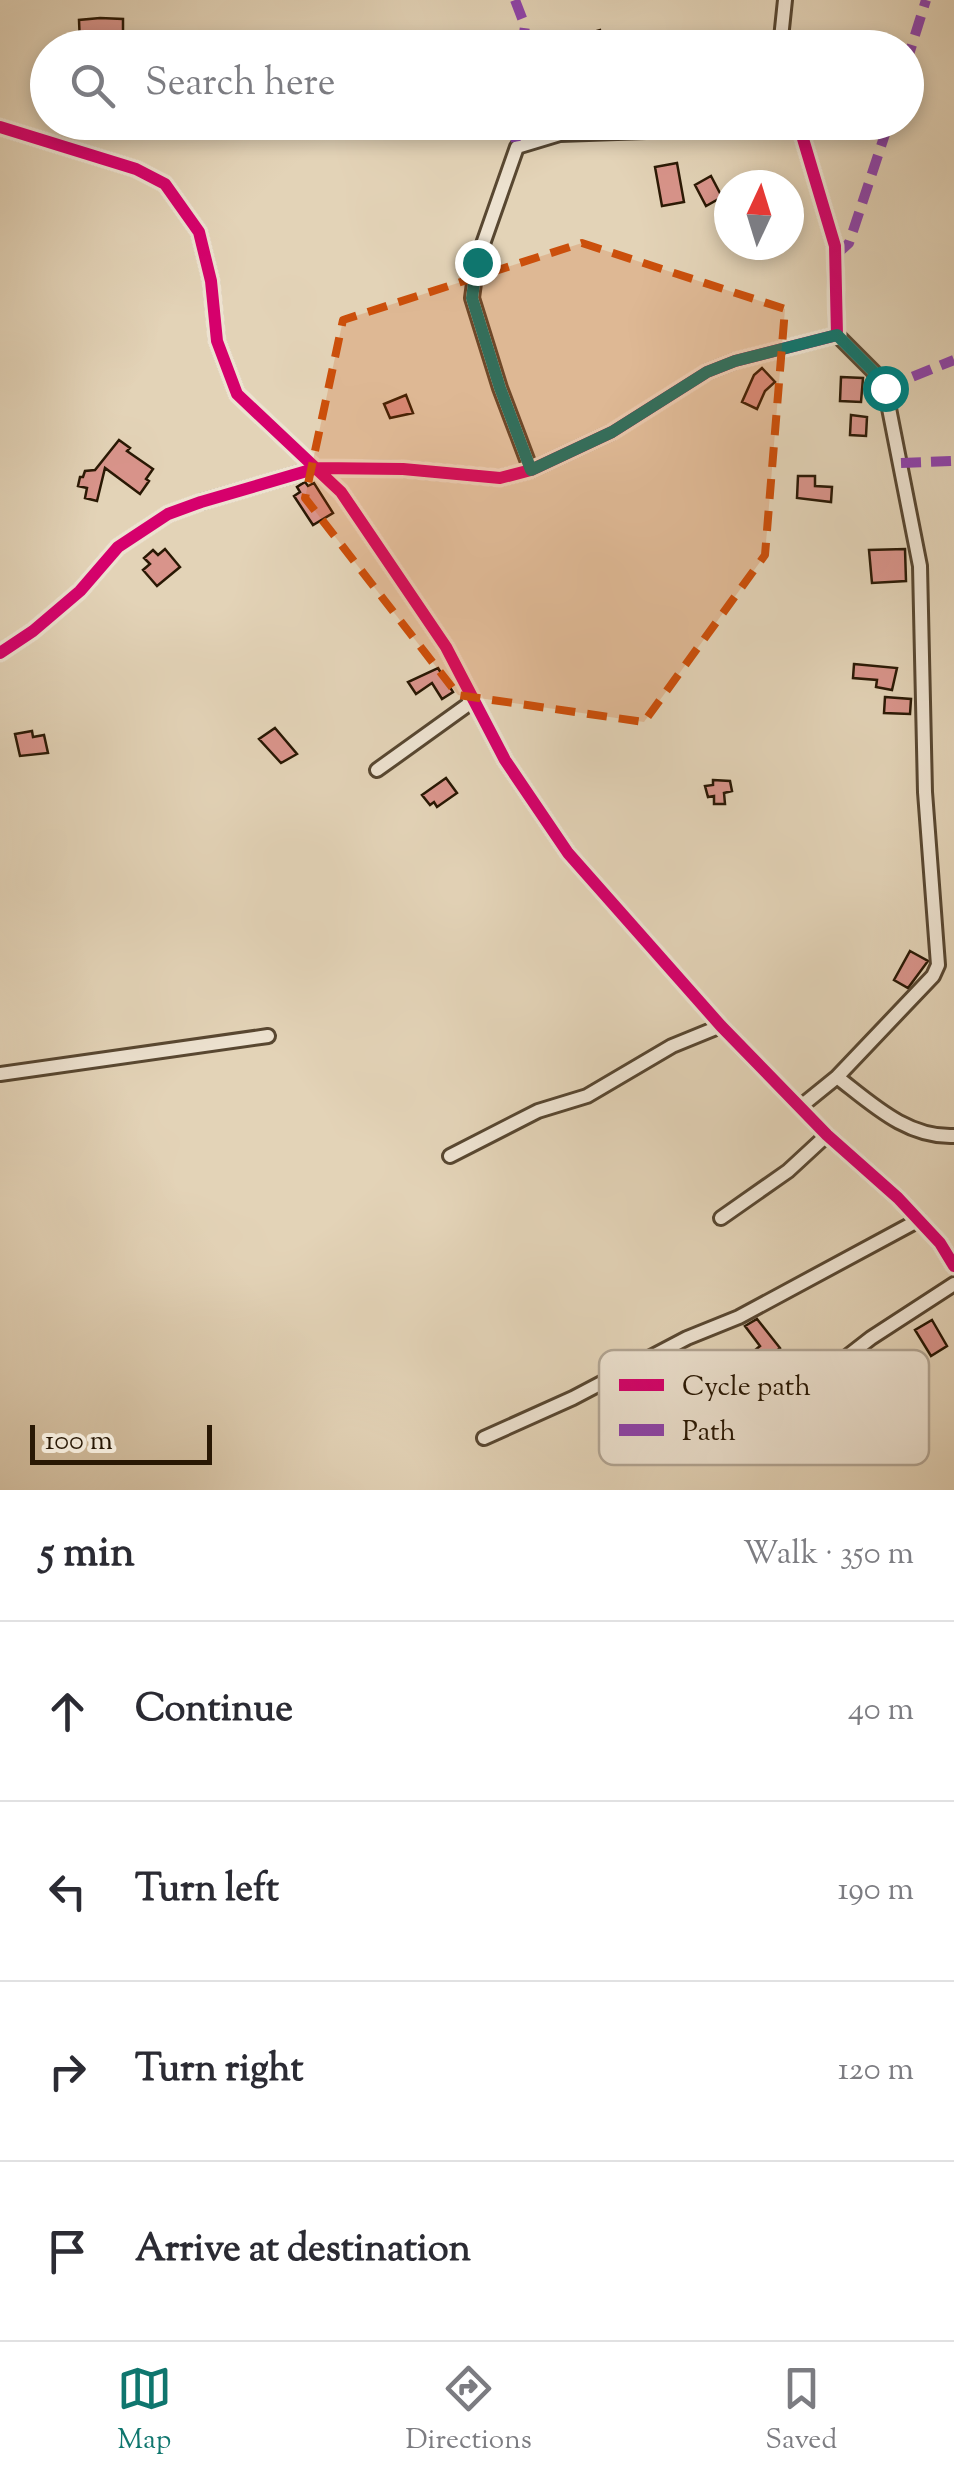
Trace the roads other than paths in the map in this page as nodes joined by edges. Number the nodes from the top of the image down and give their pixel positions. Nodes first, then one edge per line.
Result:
1 (785, 0) edge
2 (782, 30) edge
3 (0, 127) edge
4 (30, 136) edge
5 (42, 140) edge
6 (538, 140) edge
7 (803, 140) edge
8 (837, 335) junction
9 (317, 468) junction
10 (531, 470) junction
11 (1, 650) edge
12 (473, 702) junction
13 (377, 770) dead end
14 (721, 1026) junction
15 (268, 1036) dead end
16 (0, 1074) edge
17 (837, 1076) junction
18 (800, 1107) junction
19 (827, 1135) junction
20 (954, 1136) edge
21 (450, 1156) dead end
22 (720, 1218) dead end
23 (919, 1220) junction
24 (954, 1266) edge
25 (954, 1284) edge
26 (665, 1350) edge
27 (855, 1350) edge
28 (599, 1384) edge
29 (484, 1438) dead end

1 - 2 street
3 - 4 street
5 - 9 street
6 - 10 street
7 - 8 street
8 - 10 street
8 - 17 street
9 - 10 street
9 - 11 street
9 - 12 street
12 - 13 street
12 - 14 street
14 - 18 street
14 - 21 street
15 - 16 street
17 - 18 street
17 - 20 street
18 - 19 street
19 - 22 street
19 - 23 street
23 - 24 street
23 - 26 street
25 - 27 street
28 - 29 street

